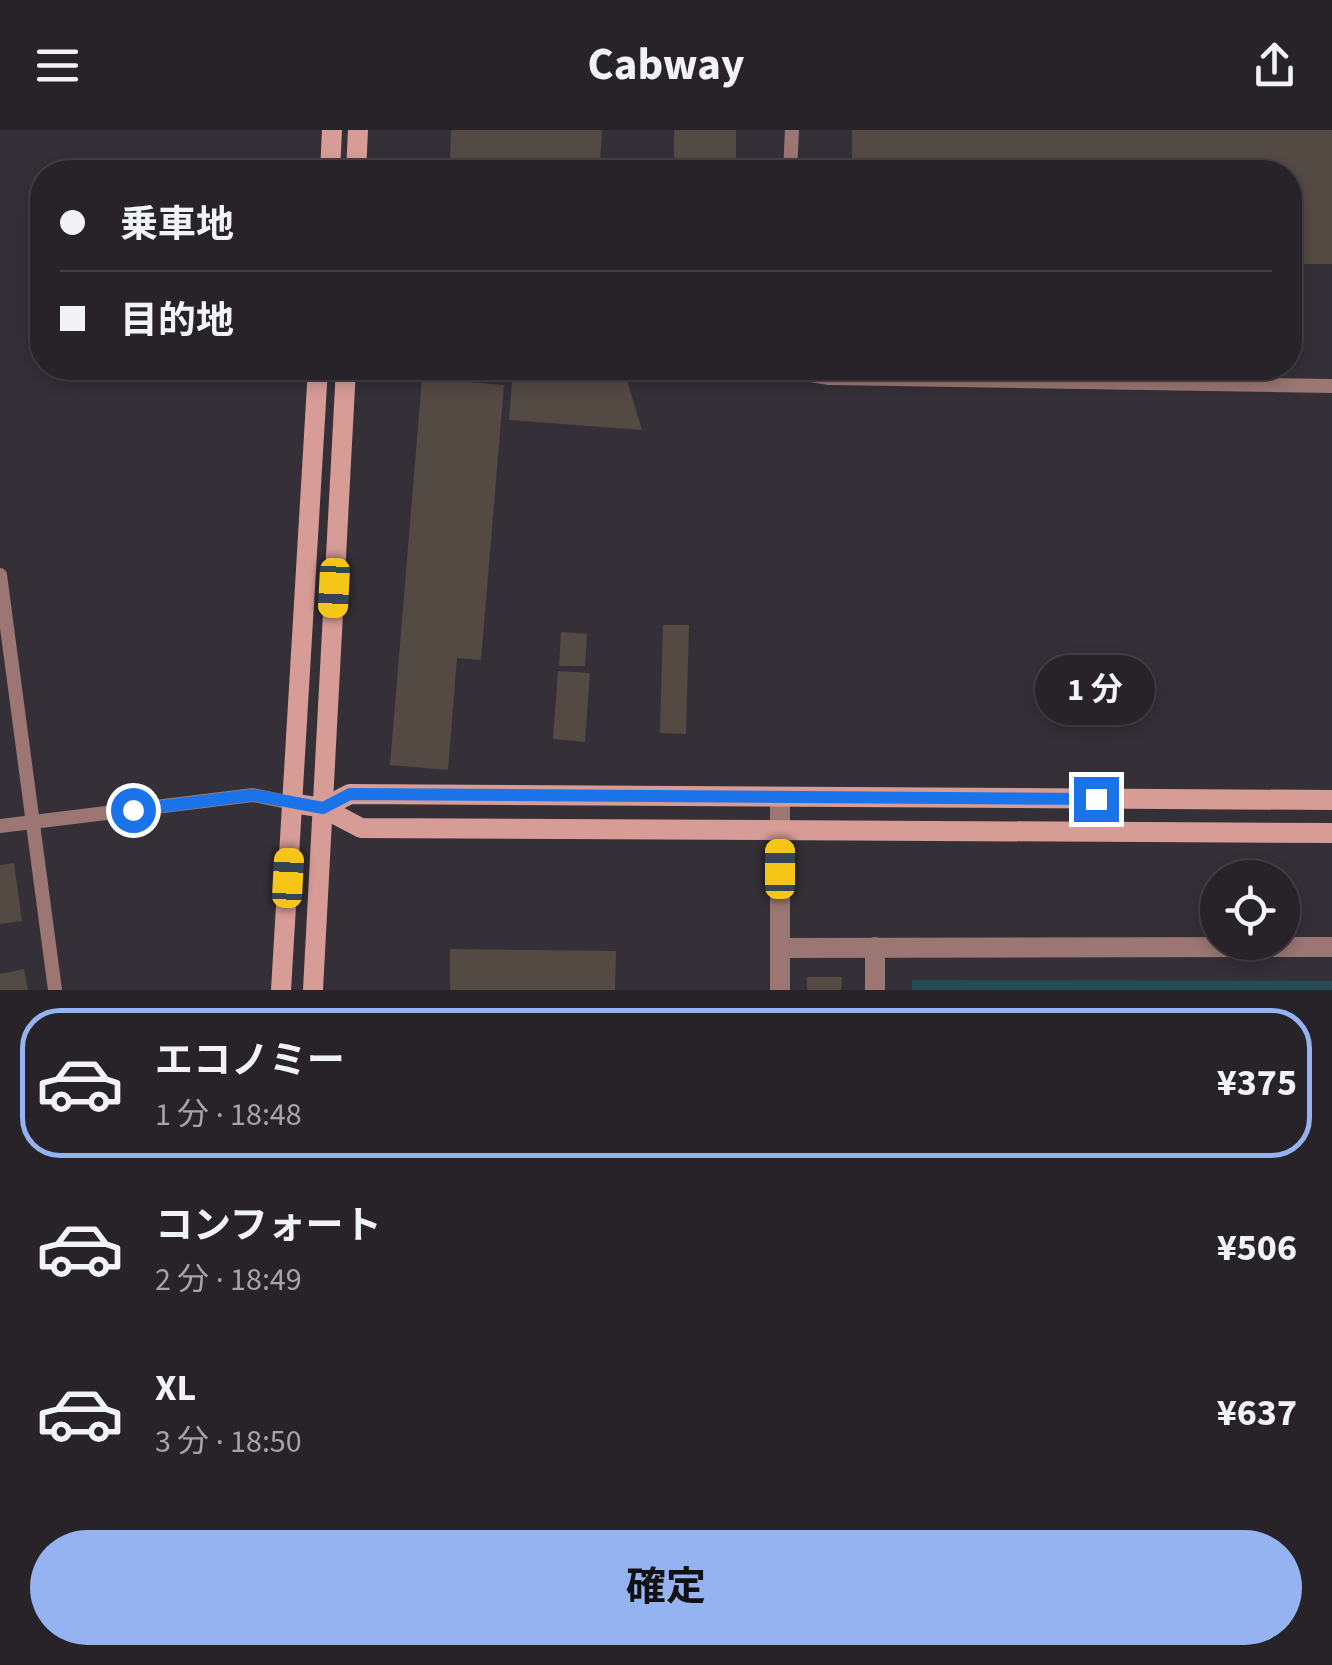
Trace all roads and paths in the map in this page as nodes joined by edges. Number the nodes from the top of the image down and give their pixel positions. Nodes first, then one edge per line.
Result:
1 (332, 130) edge
2 (358, 130) edge
3 (792, 130) edge
4 (331, 160) edge
5 (357, 160) edge
6 (791, 160) edge
7 (317, 380) edge
8 (345, 380) edge
9 (955, 380) edge
10 (1332, 386) edge
11 (0, 575) edge
12 (780, 796) junction
13 (1332, 800) edge
14 (292, 802) junction
15 (323, 808) junction
16 (34, 821) junction
17 (0, 826) edge
18 (780, 830) junction
19 (1332, 833) edge
20 (1332, 947) edge
21 (780, 948) junction
22 (875, 948) junction
23 (55, 990) edge
24 (281, 990) edge
25 (313, 990) edge
26 (780, 990) edge
27 (875, 990) edge

1 - 4 street
2 - 5 street
3 - 6 lane
7 - 14 street
8 - 15 street
9 - 10 lane
11 - 16 lane
12 - 13 street
12 - 15 street
12 - 18 street
14 - 15 street
14 - 16 lane
14 - 24 street
15 - 18 street
15 - 25 street
16 - 17 lane
16 - 23 lane
18 - 19 street
18 - 21 street
20 - 22 street
21 - 22 street
21 - 26 street
22 - 27 street

